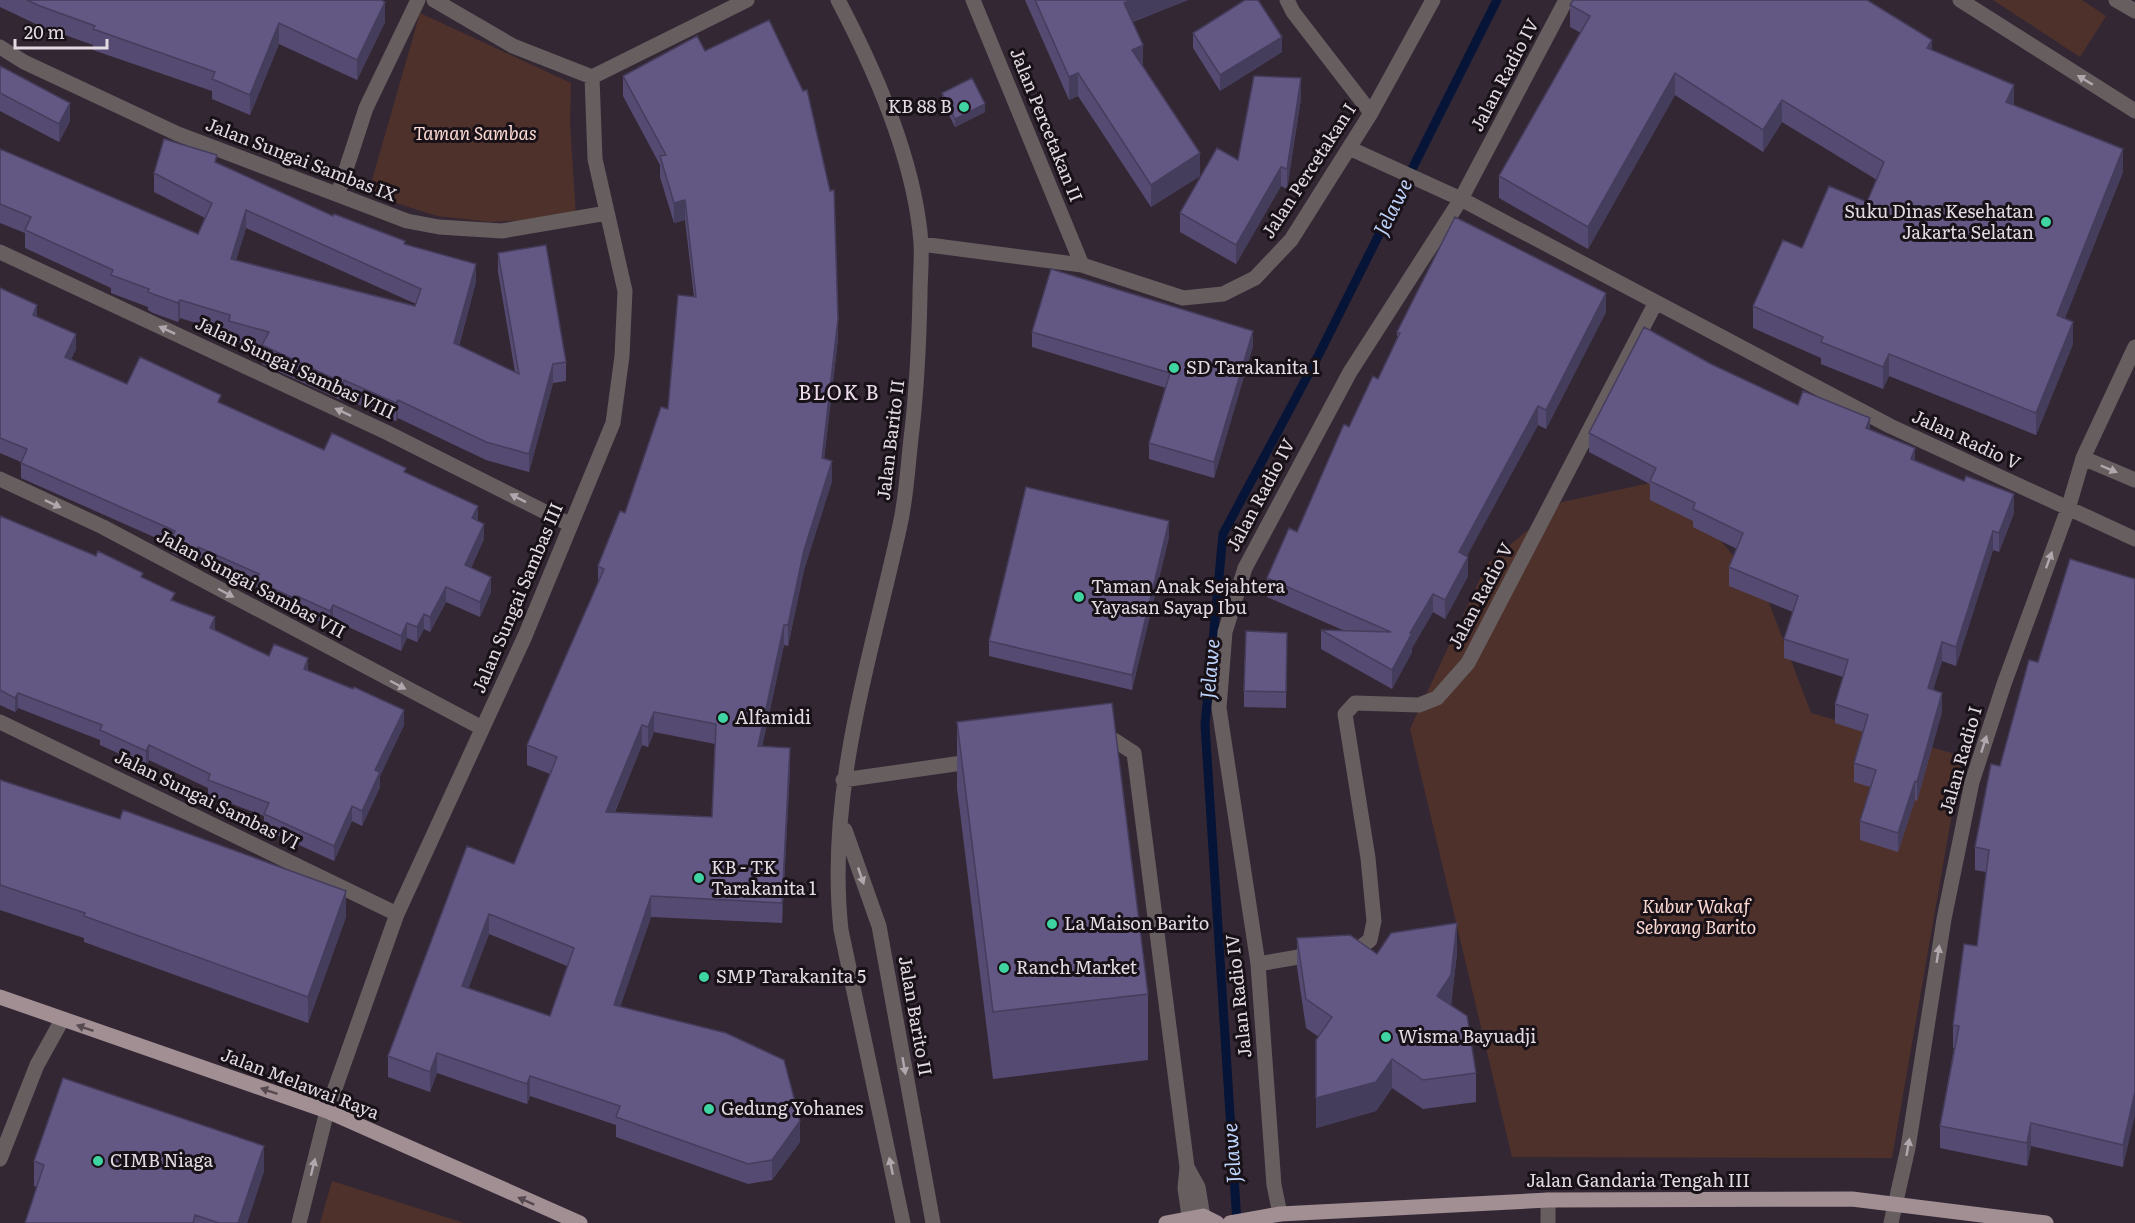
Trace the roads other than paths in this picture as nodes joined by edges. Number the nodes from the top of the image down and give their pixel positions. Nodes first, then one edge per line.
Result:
1 (418, 0) edge
2 (434, 0) edge
3 (747, 0) edge
4 (838, 0) edge
5 (974, 0) edge
6 (1287, 0) edge
7 (1433, 0) edge
8 (1566, 0) edge
9 (1960, 0) edge
10 (2116, 0) edge
11 (2135, 11) edge
12 (0, 47) edge
13 (592, 77) junction
14 (2135, 111) edge
15 (1371, 113) junction
16 (1349, 148) junction
17 (338, 194) junction
18 (1461, 199) junction
19 (607, 213) junction
20 (921, 244) junction
21 (0, 252) edge
22 (1082, 265) junction
23 (1655, 304) junction
24 (2135, 347) edge
25 (2083, 458) junction
26 (0, 479) edge
27 (2135, 480) edge
28 (2068, 509) junction
29 (571, 525) junction
30 (2135, 538) edge
31 (0, 722) edge
32 (482, 728) junction
33 (1079, 746) edge
34 (996, 758) edge
35 (843, 780) junction
36 (842, 821) junction
37 (397, 914) junction
38 (1258, 964) junction
39 (0, 997) edge
40 (62, 1020) junction
41 (327, 1111) junction
42 (0, 1159) edge
43 (1548, 1200) junction
44 (1895, 1204) junction
45 (1280, 1214) junction
46 (1307, 1218) edge
47 (557, 1219) edge
48 (1201, 1221) edge
49 (299, 1223) edge
50 (580, 1223) edge
51 (903, 1223) edge
52 (933, 1223) edge
53 (1166, 1223) edge
54 (1230, 1223) edge
55 (1548, 1223) edge
56 (1891, 1223) edge
57 (2046, 1223) edge

1 - 17 street
2 - 13 street
3 - 13 street
4 - 20 street, Jalan Barito II
5 - 22 street, Jalan Percetakan II
6 - 15 street
7 - 15 street, Jalan Percetakan I
8 - 18 street, Jalan Radio IV
14 -> 9 street
10 - 11 street
12 - 17 street, Jalan Sungai Sambas IX
13 - 19 street, Jalan Sungai Sambas III
15 - 16 street, Jalan Percetakan I
16 - 18 street, Jalan Radio V
16 - 22 street, Jalan Percetakan I
17 - 19 street, Jalan Sungai Sambas IX
18 - 23 street, Jalan Radio V
18 - 38 street, Jalan Radio IV
19 - 29 street, Jalan Sungai Sambas III
20 - 22 street, Jalan Percetakan I
20 - 35 street, Jalan Barito II
29 -> 21 street, Jalan Sungai Sambas VIII
23 - 28 street, Jalan Radio V
23 - 38 street, Jalan Radio V
24 - 25 street, Jalan Radio I
25 -> 27 street
25 - 28 street, Jalan Radio I
26 -> 32 street, Jalan Sungai Sambas VII
28 - 30 street, Jalan Radio V
44 -> 28 street, Jalan Radio I
29 - 32 street, Jalan Sungai Sambas III
31 - 37 street, Jalan Sungai Sambas VI
32 - 37 street, Jalan Sungai Sambas III
33 - 48 street
34 - 35 street
35 - 36 street, Jalan Barito II
51 -> 36 street, Jalan Barito II
36 -> 52 street, Jalan Barito II
37 - 41 street, Jalan Sungai Sambas III
38 - 45 street, Jalan Radio IV
39 - 40 main road, Jalan Melawai Raya
41 -> 40 main road, Jalan Melawai Raya
40 - 42 street
47 -> 41 main road, Jalan Melawai Raya
49 -> 41 street, Jalan Sungai Sambas III
43 - 44 main road, Jalan Gandaria Tengah III
43 - 46 main road, Jalan Gandaria Tengah III
43 - 55 street
44 - 56 street, Jalan Radio I
44 - 57 main road, Jalan Gandaria Tengah III
45 - 46 main road, Jalan Gandaria Tengah III
45 - 54 main road, Jalan Gandaria Tengah III
47 - 50 main road, Jalan Melawai Raya
48 - 53 main road

